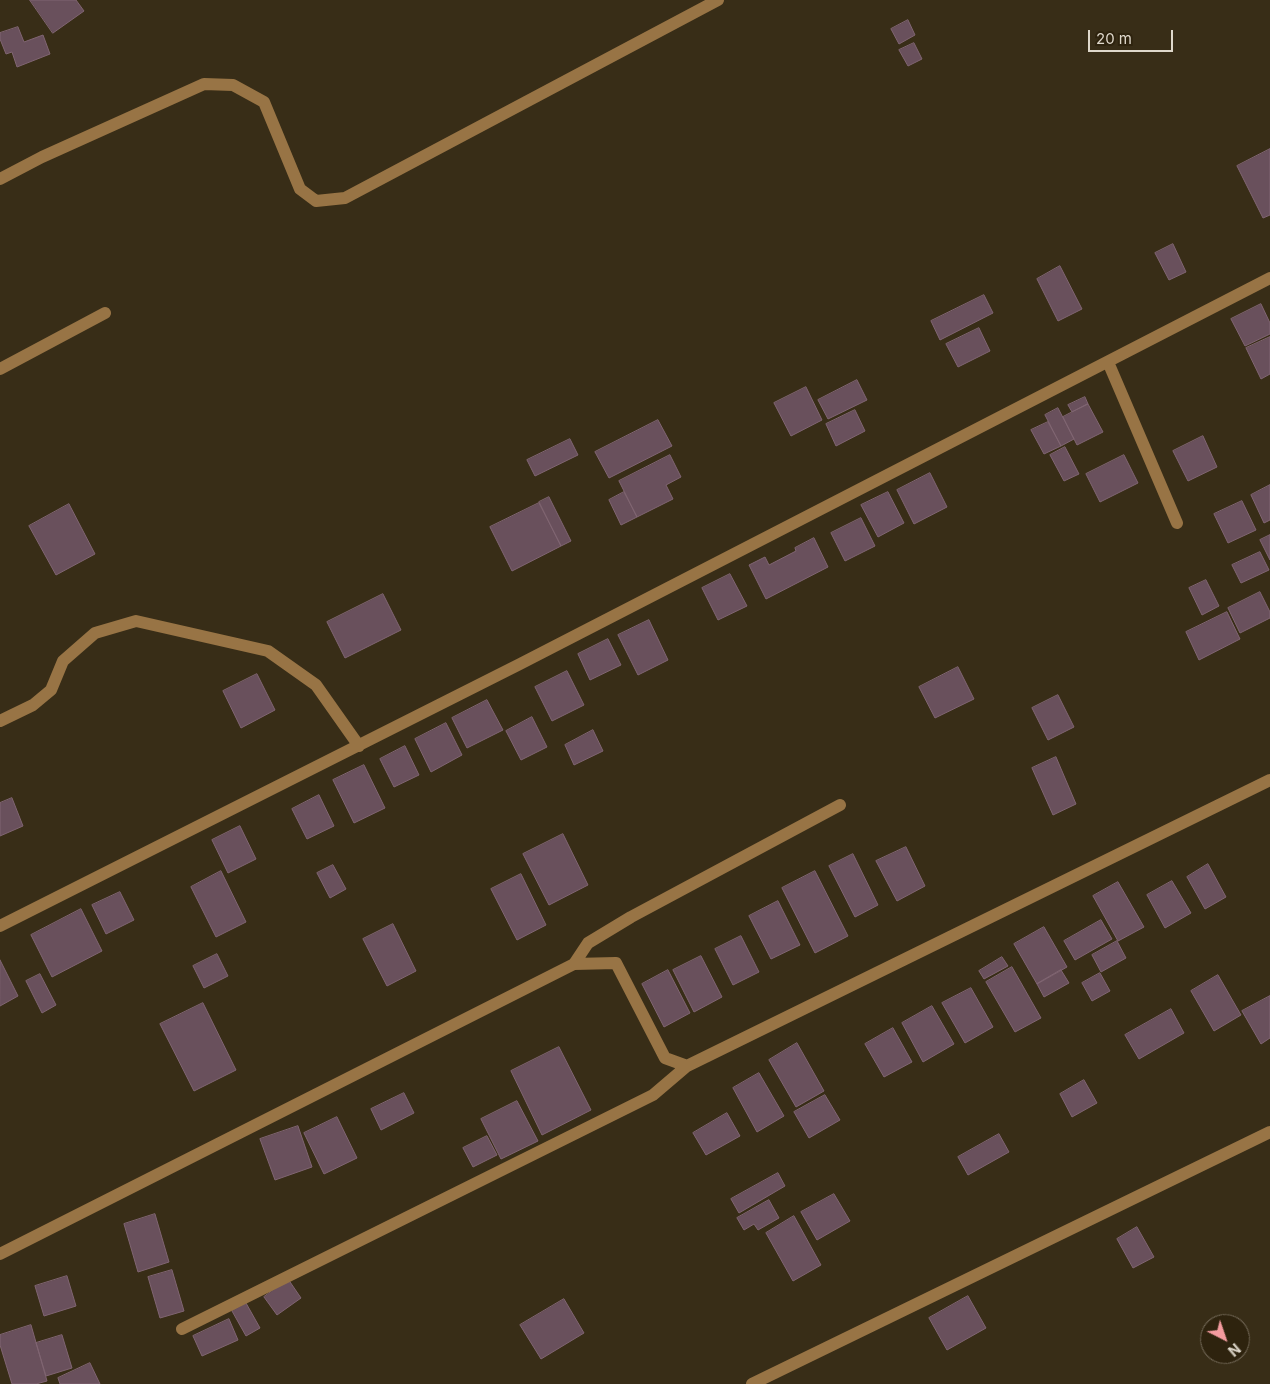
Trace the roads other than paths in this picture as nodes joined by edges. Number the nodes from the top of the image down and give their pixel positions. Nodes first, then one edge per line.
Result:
1 (718, 0) edge
2 (0, 178) edge
3 (1270, 278) edge
4 (105, 313) dead end
5 (1108, 362) junction
6 (0, 369) edge
7 (1178, 523) dead end
8 (0, 721) edge
9 (359, 746) junction
10 (1270, 780) edge
11 (840, 805) dead end
12 (0, 926) edge
13 (574, 964) junction
14 (687, 1066) junction
15 (1270, 1132) edge
16 (0, 1254) edge
17 (182, 1329) dead end
18 (752, 1384) edge

1 - 2 street
3 - 5 street
4 - 6 street
5 - 7 street
5 - 9 street
8 - 9 street
9 - 12 street
10 - 14 street
11 - 13 street
13 - 14 street
13 - 16 street
14 - 17 street
15 - 18 street

